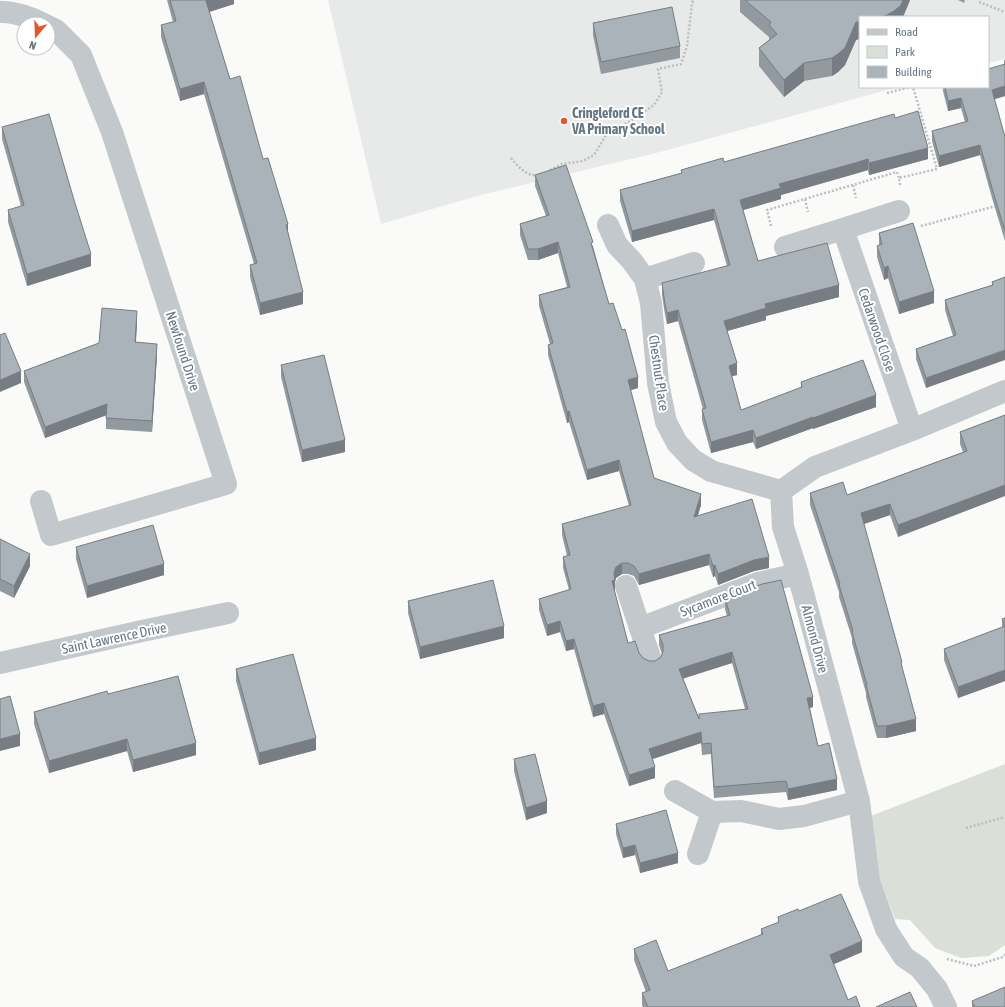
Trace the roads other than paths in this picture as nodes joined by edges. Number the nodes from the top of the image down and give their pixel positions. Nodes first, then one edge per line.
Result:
1 (0, 12) edge
2 (21, 16) edge
3 (56, 30) edge
4 (899, 211) road end
5 (608, 225) dead end
6 (843, 229) junction
7 (785, 246) road end
8 (694, 263) dead end
9 (645, 279) junction
10 (1005, 391) edge
11 (912, 430) junction
12 (781, 490) junction
13 (41, 501) dead end
14 (798, 574) junction
15 (626, 586) dead end
16 (228, 613) dead end
17 (640, 628) junction
18 (651, 660) edge
19 (0, 663) edge
20 (675, 791) dead end
21 (859, 801) junction
22 (712, 812) junction
23 (698, 854) dead end
24 (946, 1007) edge

1 - 2 street
3 - 13 street, Newfound Drive
4 - 6 street
5 - 9 street, Chestnut Place
6 - 7 street
6 - 11 street, Cedarwood Close
8 - 9 street
9 - 12 street, Chestnut Place
10 - 11 street
11 - 12 street
12 - 14 street, Almond Drive
14 - 17 street, Sycamore Court
14 - 21 street, Almond Drive
15 - 17 street
16 - 19 street, Saint Lawrence Drive
17 - 18 street
20 - 22 street
21 - 22 street
21 - 24 street, Almond Drive
22 - 23 street

